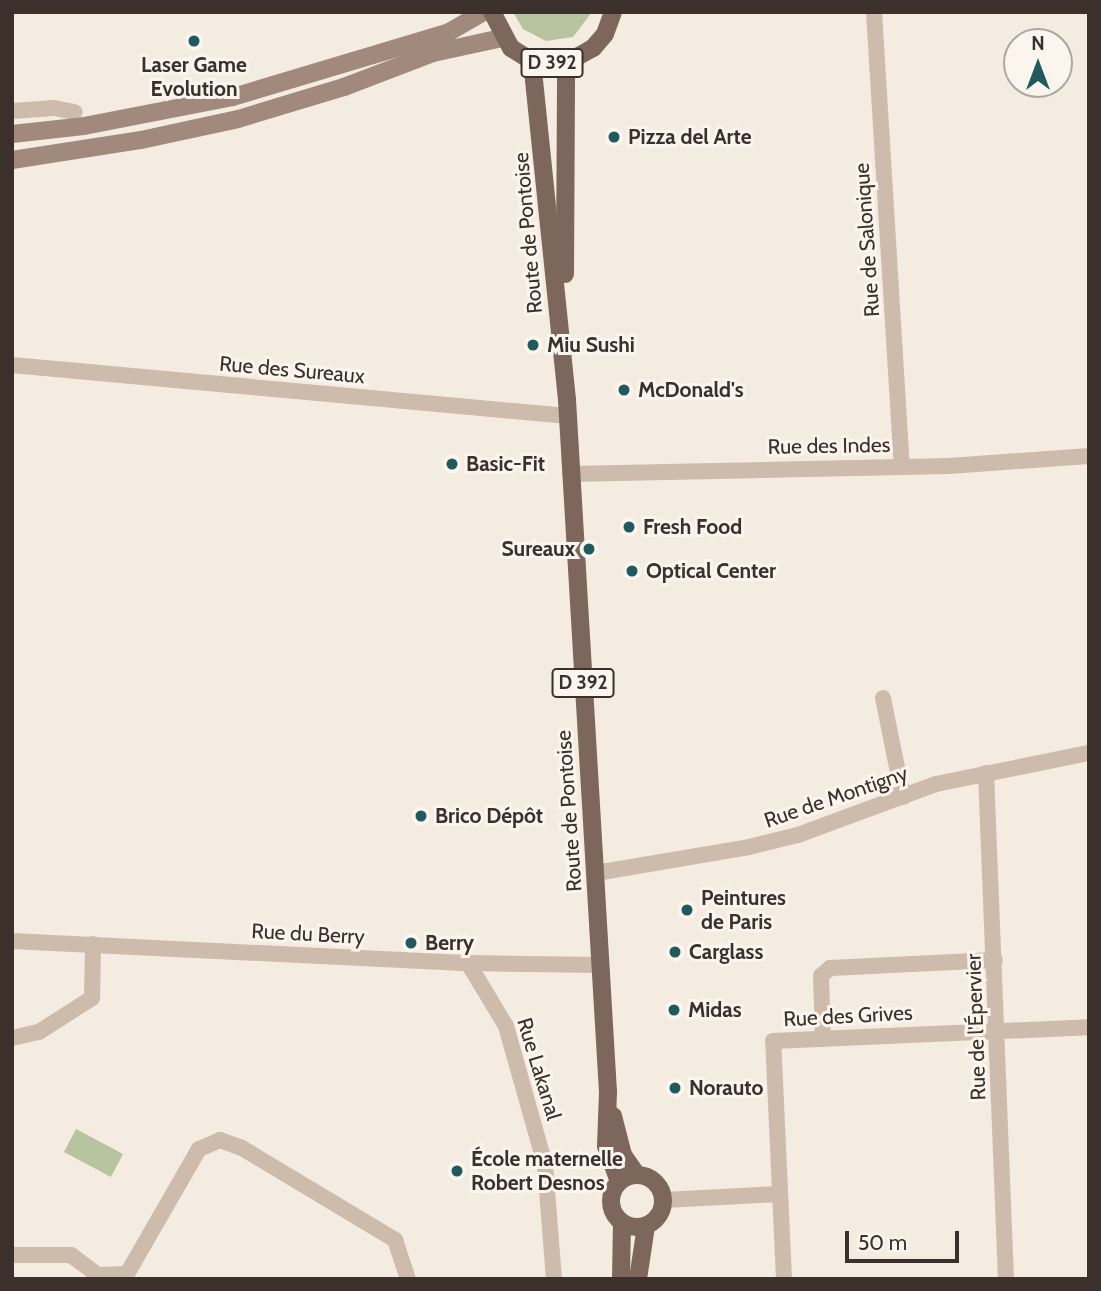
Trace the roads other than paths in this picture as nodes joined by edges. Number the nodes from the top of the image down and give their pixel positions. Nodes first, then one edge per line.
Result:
1 (455, 12) edge
2 (482, 12) edge
3 (492, 12) edge
4 (612, 12) edge
5 (874, 12) edge
6 (449, 32) junction
7 (502, 38) junction
8 (532, 61) junction
9 (566, 63) junction
10 (12, 111) edge
11 (80, 119) junction
12 (12, 134) edge
13 (38, 157) junction
14 (12, 160) edge
15 (12, 365) edge
16 (568, 408) junction
17 (1089, 456) edge
18 (902, 465) junction
19 (570, 474) junction
20 (883, 698) dead end
21 (1089, 753) edge
22 (986, 773) junction
23 (903, 797) junction
24 (596, 873) junction
25 (12, 941) edge
26 (93, 944) junction
27 (995, 960) junction
28 (468, 963) junction
29 (601, 965) junction
30 (1089, 1027) edge
31 (996, 1028) junction
32 (12, 1038) edge
33 (823, 1040) junction
34 (608, 1092) junction
35 (637, 1175) junction
36 (619, 1182) junction
37 (780, 1194) junction
38 (664, 1200) junction
39 (622, 1223) junction
40 (646, 1226) junction
41 (12, 1255) edge
42 (408, 1279) edge
43 (554, 1279) edge
44 (621, 1279) edge
45 (638, 1279) edge
46 (784, 1279) edge
47 (1006, 1279) edge

1 - 6 main road
2 - 6 main road
3 - 7 main road, D 392
4 - 9 main road, D 392
5 - 18 street, Rue de Salonique
6 - 11 main road
7 - 8 main road, D 392
7 - 13 main road
8 - 9 main road, D 392
8 - 16 main road, Route de Pontoise / D 392
9 - 16 main road, Route de Pontoise / D 392
10 - 11 street
11 - 12 main road
11 - 13 main road
13 - 14 main road
15 - 16 street, Rue des Sureaux
16 - 19 main road, Route de Pontoise / D 392
17 - 18 street, Rue des Indes
18 - 19 street, Rue des Indes
19 - 24 main road, Route de Pontoise / D 392
20 - 23 street
21 - 22 street, Rue de Montigny
22 - 23 street, Rue de Montigny
22 - 27 street, Rue de l'Épervier
23 - 24 street, Rue de Montigny
24 - 29 main road, Route de Pontoise / D 392
25 - 26 street, Rue du Berry
26 - 28 street, Rue du Berry
26 - 32 street
27 - 31 street, Rue de l'Épervier
27 - 33 street
28 - 29 street, Rue du Berry
28 - 43 street, Rue Lakanal
29 - 34 main road, Route de Pontoise / D 392
30 - 31 street, Rue des Grives
31 - 33 street, Rue des Grives
31 - 47 street, Rue de l'Épervier
33 - 37 street, Rue des Grives
34 - 35 main road, Route de Pontoise / D 392
34 - 36 main road, Route de Pontoise / D 392
35 - 36 main road
35 - 38 main road
36 - 39 main road
37 - 38 street
37 - 46 street, Rue des Grives
38 - 40 main road
39 - 40 main road
39 - 44 main road
40 - 45 main road
41 - 42 street

